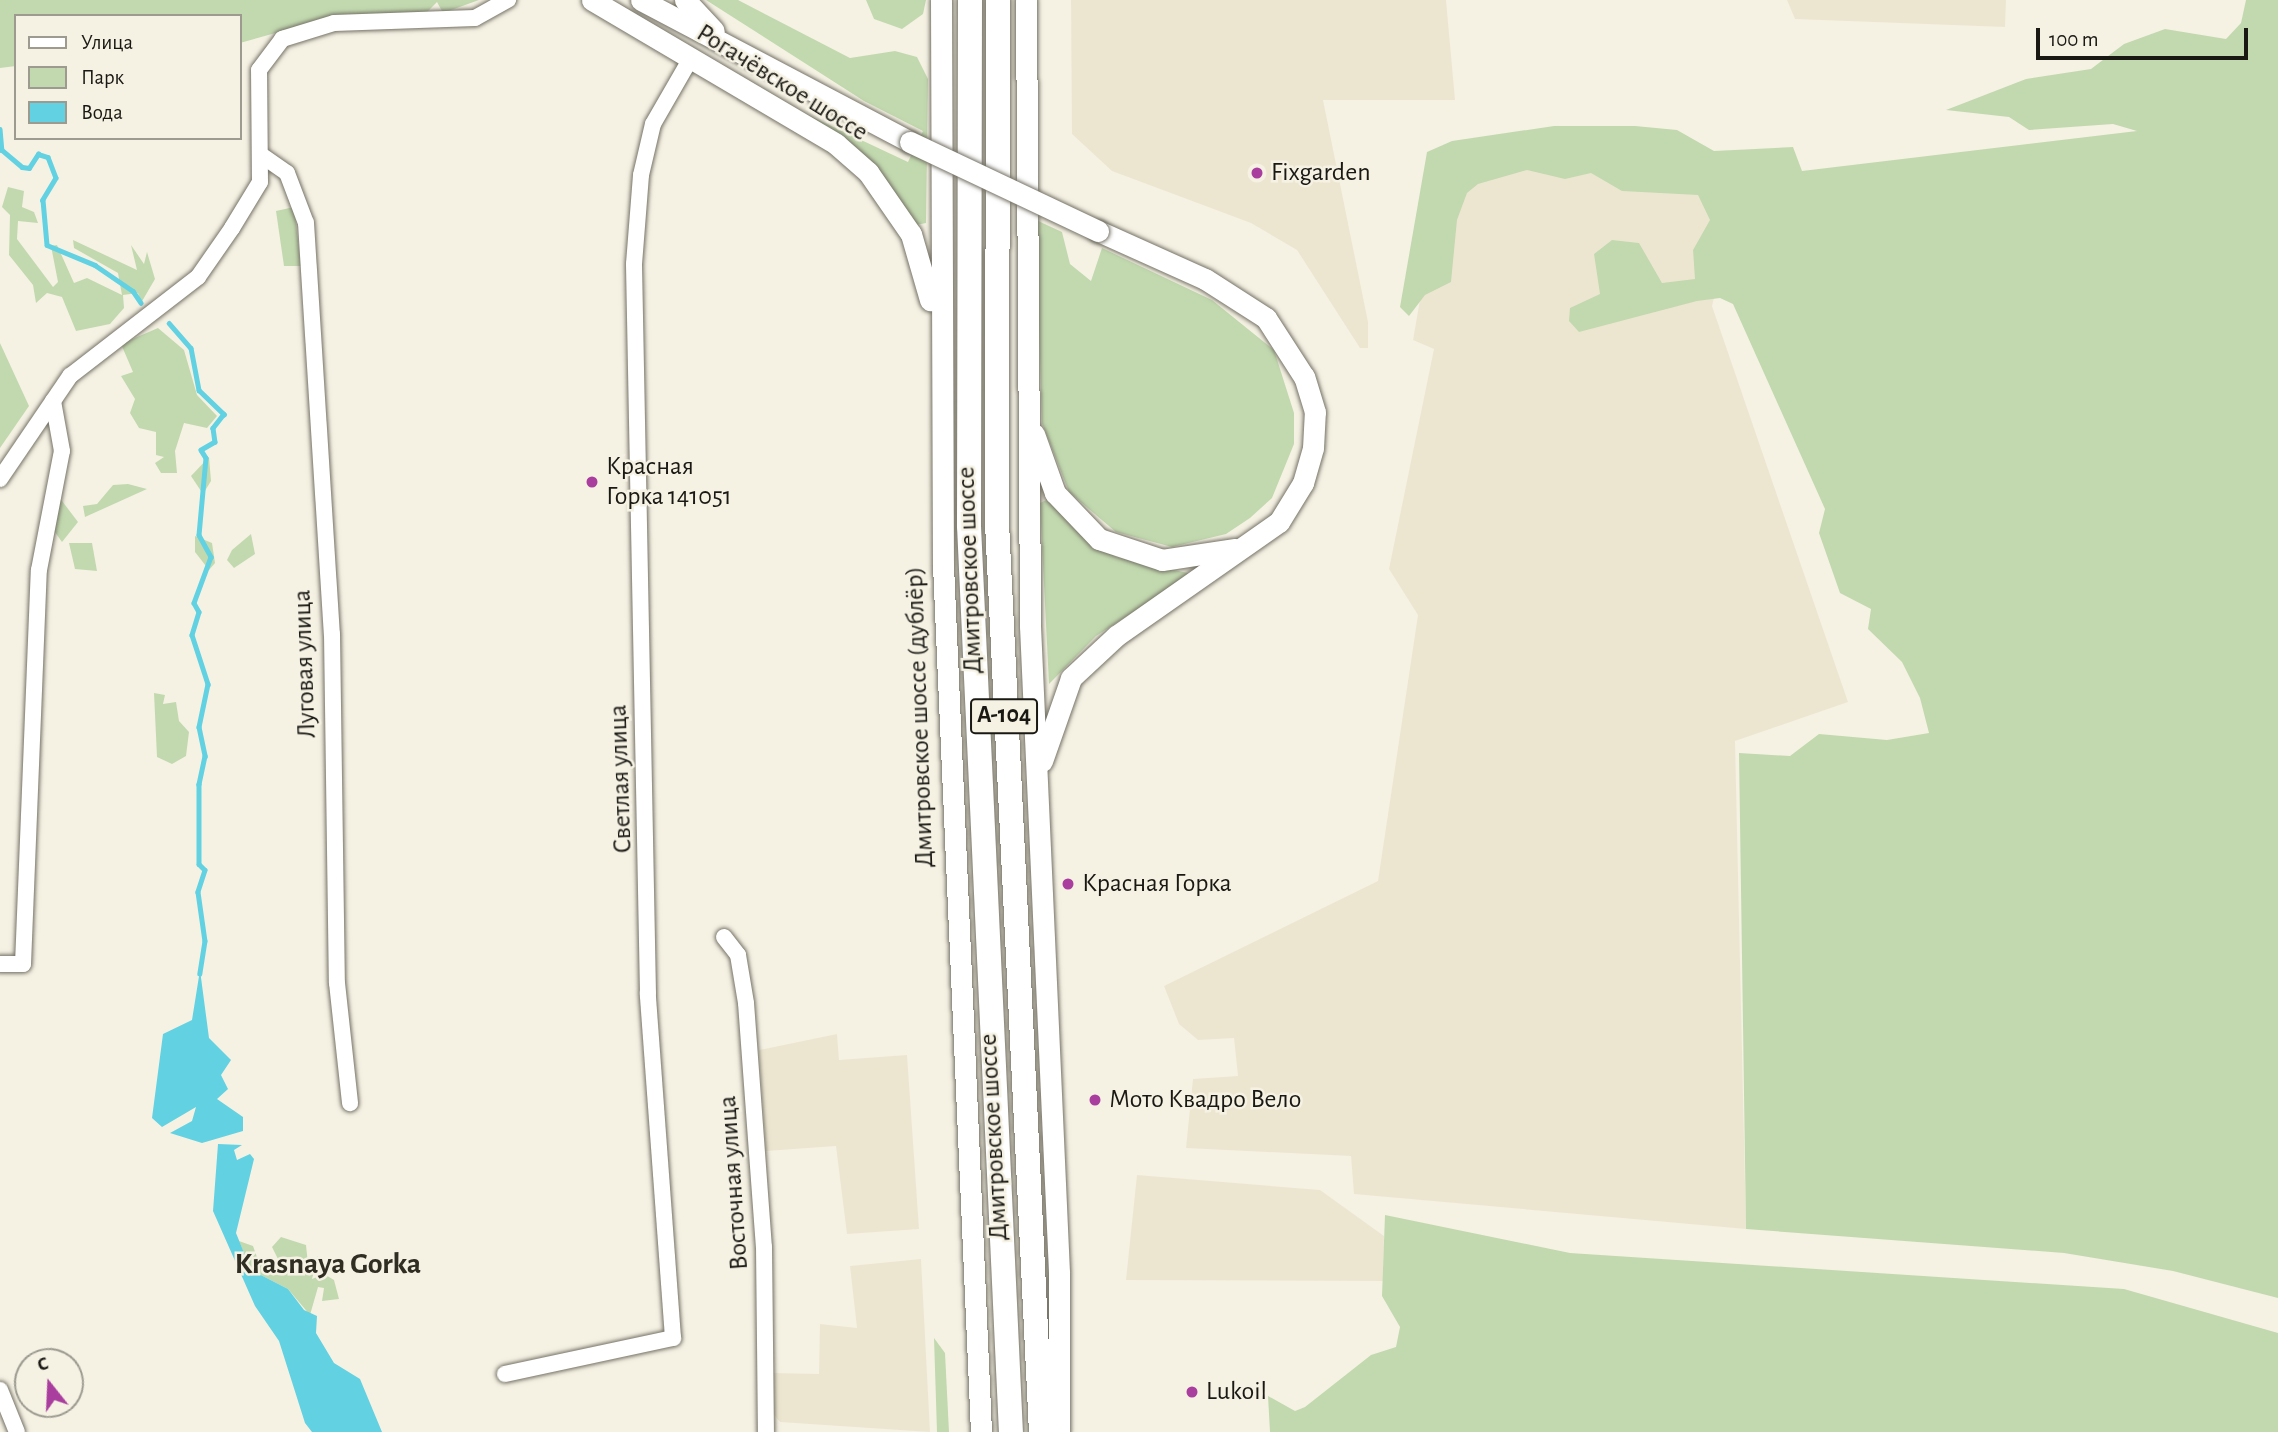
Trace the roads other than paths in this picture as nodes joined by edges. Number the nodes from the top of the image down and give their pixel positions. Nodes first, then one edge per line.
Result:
1 (508, 0) edge
2 (592, 0) edge
3 (641, 0) edge
4 (685, 0) edge
5 (941, 0) edge
6 (970, 0) edge
7 (998, 0) edge
8 (1026, 0) edge
9 (733, 50) junction
10 (691, 58) junction
11 (264, 157) junction
12 (939, 366) junction
13 (53, 401) junction
14 (1025, 401) junction
15 (0, 479) edge
16 (1251, 545) junction
17 (1036, 783) junction
18 (724, 937) dead end
19 (0, 964) edge
20 (350, 1102) dead end
21 (505, 1374) dead end
22 (0, 1390) edge
23 (17, 1432) edge
24 (766, 1432) edge
25 (981, 1432) edge
26 (1011, 1432) edge
27 (1041, 1432) edge
28 (1059, 1432) edge

1 - 11 street
2 - 10 main road, Рогачёвское шоссе
3 - 9 main road
4 - 9 main road
5 - 12 main road, Дмитровское шоссе (дублёр)
6 - 26 highway, Дмитровское шоссе / А-104
7 - 27 highway, Дмитровское шоссе / А-104
8 - 14 main road
9 - 16 main road, bridge
10 - 12 main road, Рогачёвское шоссе
10 - 21 street, Светлая улица
11 - 13 street
11 - 20 street, Луговая улица
12 - 25 main road, Дмитровское шоссе (дублёр)
13 - 15 street
13 - 19 street
14 - 16 main road
14 - 17 main road
16 - 17 main road
17 - 28 main road
18 - 24 street, Восточная улица
22 - 23 street

